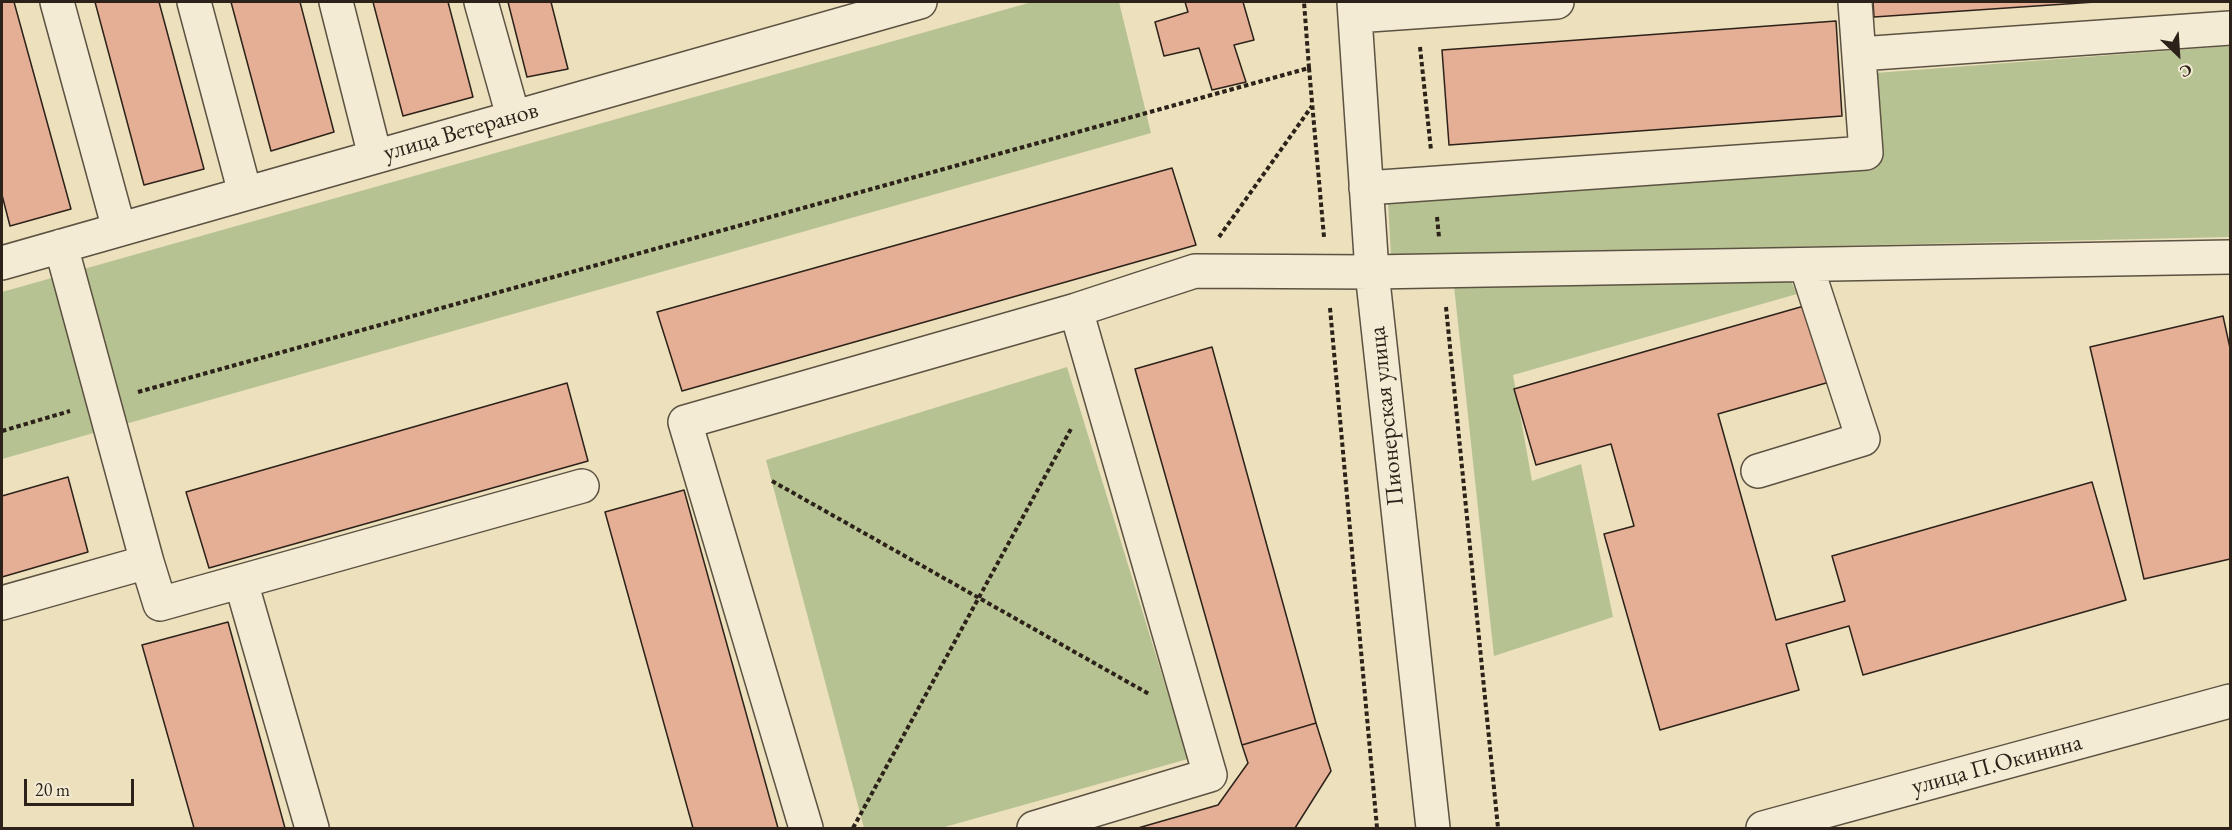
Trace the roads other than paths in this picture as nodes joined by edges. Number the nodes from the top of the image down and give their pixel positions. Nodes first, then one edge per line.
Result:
1 (57, 2) edge
2 (194, 2) edge
3 (336, 2) edge
4 (481, 2) edge
5 (920, 2) edge
6 (1549, 2) edge
7 (1557, 2) edge
8 (1855, 2) edge
9 (1355, 9) edge
10 (2230, 28) edge
11 (1859, 54) junction
12 (513, 116) junction
13 (375, 156) junction
14 (1366, 188) junction
15 (245, 193) junction
16 (119, 229) junction
17 (61, 246) junction
18 (2230, 257) edge
19 (2, 263) edge
20 (1806, 265) junction
21 (1372, 272) junction
22 (1076, 310) junction
23 (1758, 471) dead end
24 (582, 486) dead end
25 (147, 562) junction
26 (241, 582) junction
27 (2, 603) edge
28 (2230, 701) edge
29 (1841, 818) edge
30 (312, 828) edge
31 (806, 828) edge
32 (1034, 828) edge
33 (1433, 828) edge
34 (1763, 828) edge

1 - 16 street
2 - 15 street
3 - 13 street
4 - 12 street
5 - 12 street, улица Ветеранов
6 - 7 street
6 - 9 street
8 - 11 street
9 - 14 street, Пионерская улица
10 - 11 street
11 - 14 street
12 - 13 street, улица Ветеранов
13 - 15 street, улица Ветеранов
14 - 21 street, Пионерская улица
15 - 16 street, улица Ветеранов
16 - 17 street, улица Ветеранов
17 - 19 street, улица Ветеранов
17 - 25 street
18 - 20 street
20 - 21 street
20 - 23 street
21 - 22 street
21 - 33 street, Пионерская улица
22 - 31 street
22 - 32 street
24 - 26 street
25 - 26 street
25 - 27 street
26 - 30 street
28 - 29 street, улица П.Окинина
29 - 34 street, улица П.Окинина

